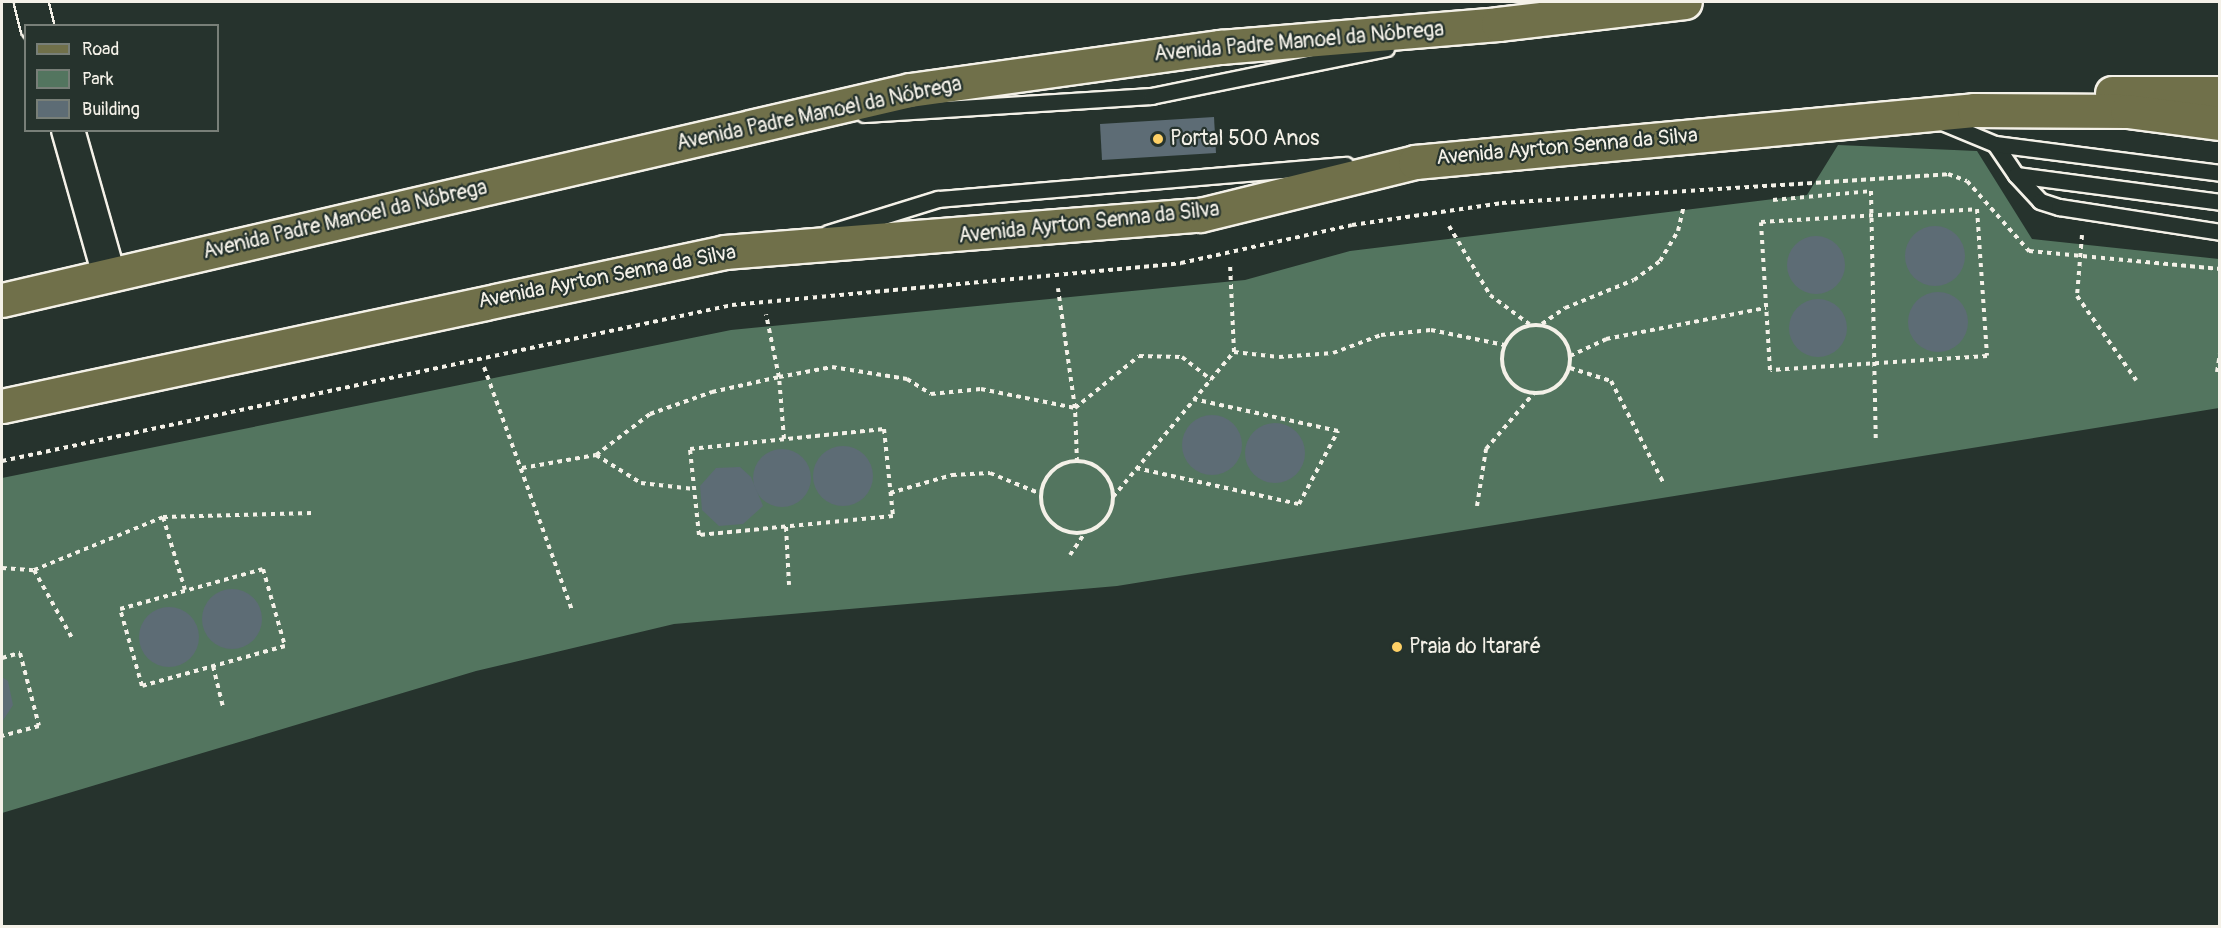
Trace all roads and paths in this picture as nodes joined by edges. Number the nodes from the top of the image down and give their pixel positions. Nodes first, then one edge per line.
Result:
1 (31, 2) edge
2 (1685, 2) edge
3 (1591, 8) edge
4 (37, 24) edge
5 (2220, 93) edge
6 (1974, 110) junction
7 (1916, 114) junction
8 (2220, 123) edge
9 (69, 132) edge
10 (1995, 144) junction
11 (2220, 174) edge
12 (2016, 175) junction
13 (1773, 200) dead end
14 (2220, 202) edge
15 (1684, 206) dead end
16 (2084, 210) junction
17 (1872, 216) junction
18 (1449, 226) dead end
19 (2220, 232) edge
20 (2080, 256) junction
21 (1230, 266) dead end
22 (2220, 269) edge
23 (109, 275) junction
24 (1058, 288) dead end
25 (2, 300) edge
26 (1766, 308) junction
27 (766, 314) dead end
28 (1530, 325) junction
29 (1541, 325) junction
30 (1504, 345) junction
31 (1234, 352) junction
32 (2220, 353) edge
33 (1570, 356) junction
34 (1872, 364) junction
35 (484, 367) dead end
36 (1570, 368) junction
37 (2217, 372) dead end
38 (779, 377) junction
39 (1211, 380) junction
40 (2136, 380) dead end
41 (1534, 393) junction
42 (1194, 399) junction
43 (2, 406) edge
44 (1075, 408) junction
45 (784, 439) junction
46 (1876, 441) dead end
47 (596, 455) junction
48 (2, 461) edge
49 (1077, 462) junction
50 (522, 468) junction
51 (1136, 468) junction
52 (1664, 484) dead end
53 (694, 489) junction
54 (890, 493) junction
55 (1041, 494) junction
56 (1113, 497) junction
57 (1477, 506) dead end
58 (312, 513) dead end
59 (163, 517) junction
60 (786, 527) junction
61 (1085, 532) junction
62 (1070, 555) dead end
63 (2, 568) edge
64 (34, 570) junction
65 (789, 585) dead end
66 (185, 590) junction
67 (572, 610) dead end
68 (72, 638) dead end
69 (2, 658) edge
70 (213, 666) junction
71 (223, 707) dead end
72 (2, 736) edge

1 - 4 street
2 - 3 main road, Avenida Padre Manoel da Nóbrega
3 - 23 main road, Avenida Padre Manoel da Nóbrega
5 - 6 main road
6 - 7 main road, Avenida Ayrton Senna da Silva
6 - 8 main road, Avenida Ayrton Senna da Silva
7 - 10 lane
7 - 43 main road, Avenida Ayrton Senna da Silva
9 - 23 street
10 - 11 lane
10 - 12 lane
12 - 14 lane
12 - 16 lane
13 - 17 path
15 - 29 path
16 - 19 lane
16 - 20 path
17 - 26 path
17 - 34 path
17 - 34 path
18 - 28 path
20 - 22 path
20 - 40 path
20 - 48 path
21 - 31 path
23 - 25 main road, Avenida Padre Manoel da Nóbrega
24 - 44 path
26 - 33 path
26 - 34 path
27 - 38 path
28 - 29 path
28 - 30 path
29 - 33 path
30 - 31 path
30 - 41 path
31 - 39 path
32 - 37 path
33 - 36 path
34 - 46 path
35 - 50 path
36 - 41 path
36 - 52 path
38 - 44 path
38 - 45 path
38 - 47 path
39 - 42 path
39 - 44 path
41 - 57 path
42 - 51 path
42 - 51 path
44 - 49 path
45 - 53 path
45 - 54 path
47 - 50 path
47 - 53 path
49 - 55 path
49 - 56 path
50 - 67 path
51 - 56 path
53 - 60 path
54 - 55 path
54 - 60 path
55 - 61 path
56 - 61 path
58 - 59 path
59 - 64 path
59 - 66 path
60 - 65 path
61 - 62 path
63 - 64 path
64 - 68 path
66 - 70 path
66 - 70 path
69 - 72 path
70 - 71 path

